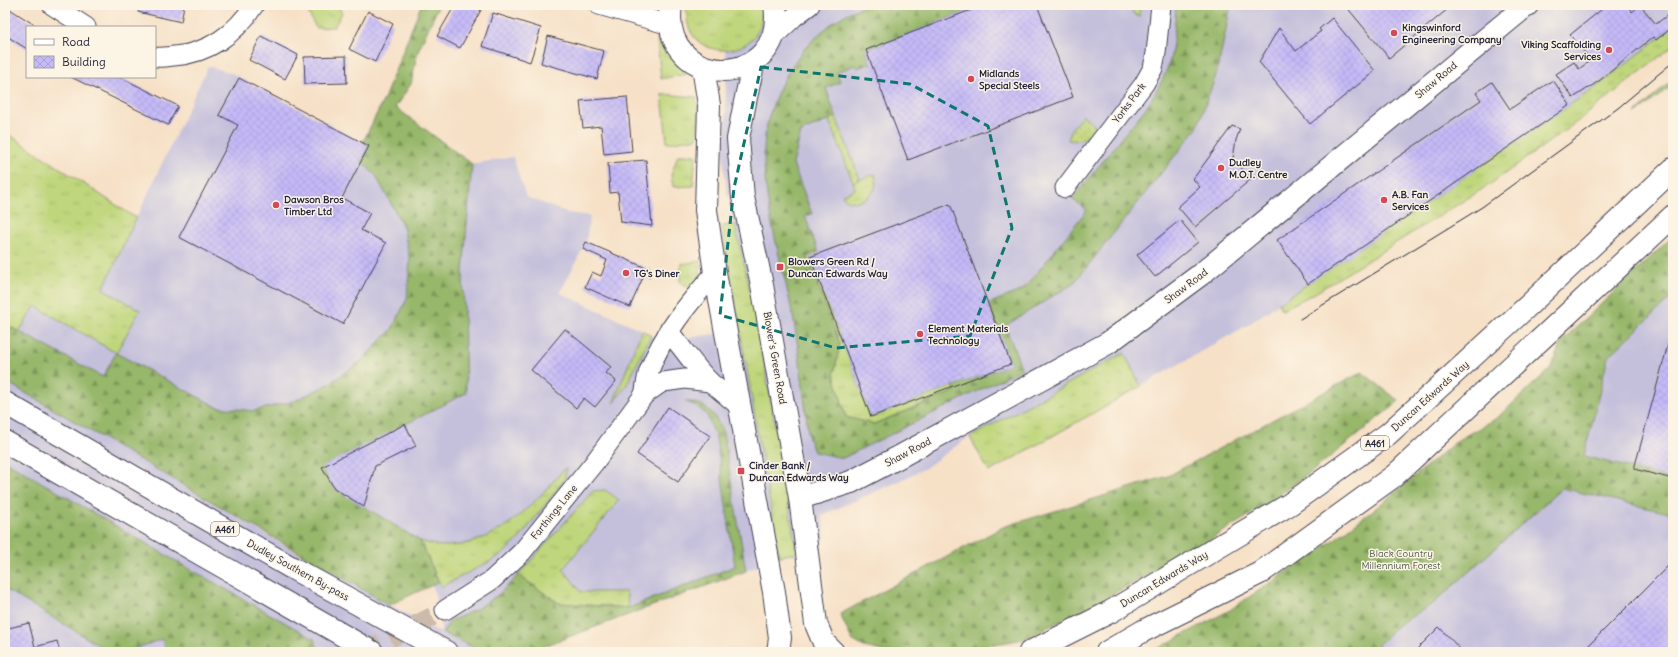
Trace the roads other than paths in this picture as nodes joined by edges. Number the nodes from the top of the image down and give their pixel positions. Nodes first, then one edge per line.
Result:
1 (52, 5) edge
2 (254, 5) edge
3 (599, 5) edge
4 (776, 5) edge
5 (810, 5) edge
6 (1161, 5) edge
7 (1527, 5) edge
8 (670, 15) edge
9 (84, 26) edge
10 (774, 36) junction
11 (156, 57) edge
12 (754, 61) junction
13 (703, 67) junction
14 (1673, 169) edge
15 (1065, 188) dead end
16 (1673, 216) edge
17 (715, 273) junction
18 (668, 331) junction
19 (710, 382) junction
20 (644, 396) junction
21 (5, 403) edge
22 (740, 406) junction
23 (5, 442) edge
24 (800, 498) junction
25 (445, 610) tunnel mouth
26 (779, 645) edge
27 (372, 652) edge
28 (446, 652) edge
29 (833, 652) edge
30 (1030, 652) edge
31 (1107, 652) edge

1 - 9 street
2 - 11 street
3 - 8 street
4 - 10 main road
5 - 10 street
6 - 15 street, Yorks Park
7 - 24 main road, Shaw Road
8 - 13 main road
10 - 12 main road
12 - 13 main road
12 - 24 main road, Blower's Green Road
13 - 17 main road
14 - 30 main road, Duncan Edwards Way / A461
16 - 31 main road
17 - 18 street
17 - 22 main road
18 - 19 street
18 - 20 street
19 - 20 street
19 - 22 street
20 - 25 street, Farthings Lane
21 - 28 main road, Dudley Southern By-pass / A461
22 - 26 main road
23 - 27 main road
24 - 29 main road, Blower's Green Road

